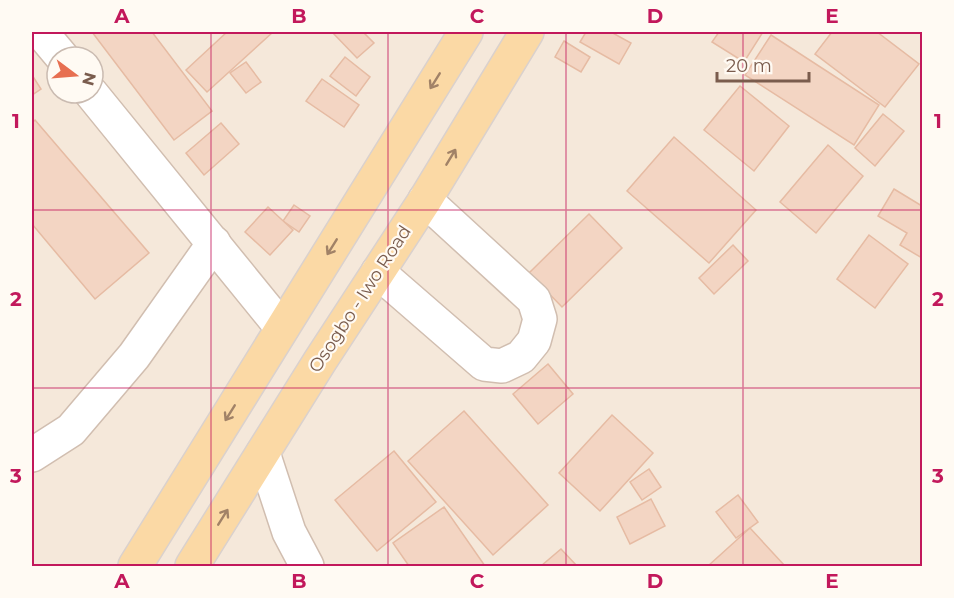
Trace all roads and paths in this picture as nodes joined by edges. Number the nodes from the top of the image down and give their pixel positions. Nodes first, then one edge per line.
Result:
1 (41, 32) edge
2 (466, 32) edge
3 (527, 32) edge
4 (52, 45) edge
5 (101, 105) edge
6 (425, 200) junction
7 (214, 243) junction
8 (378, 272) junction
9 (282, 328) junction
10 (263, 453) junction
11 (32, 455) edge
12 (135, 567) edge
13 (192, 567) edge
14 (307, 567) edge

1 - 4 street
2 -> 9 main road
6 -> 3 main road, Osogbo - Iwo Road
5 - 7 street
6 - 8 main road, Osogbo - Iwo Road
6 - 8 street
7 - 9 street
7 - 11 street
8 - 10 main road, Osogbo - Iwo Road
9 -> 12 main road
13 -> 10 main road, Osogbo - Iwo Road
10 - 14 street

